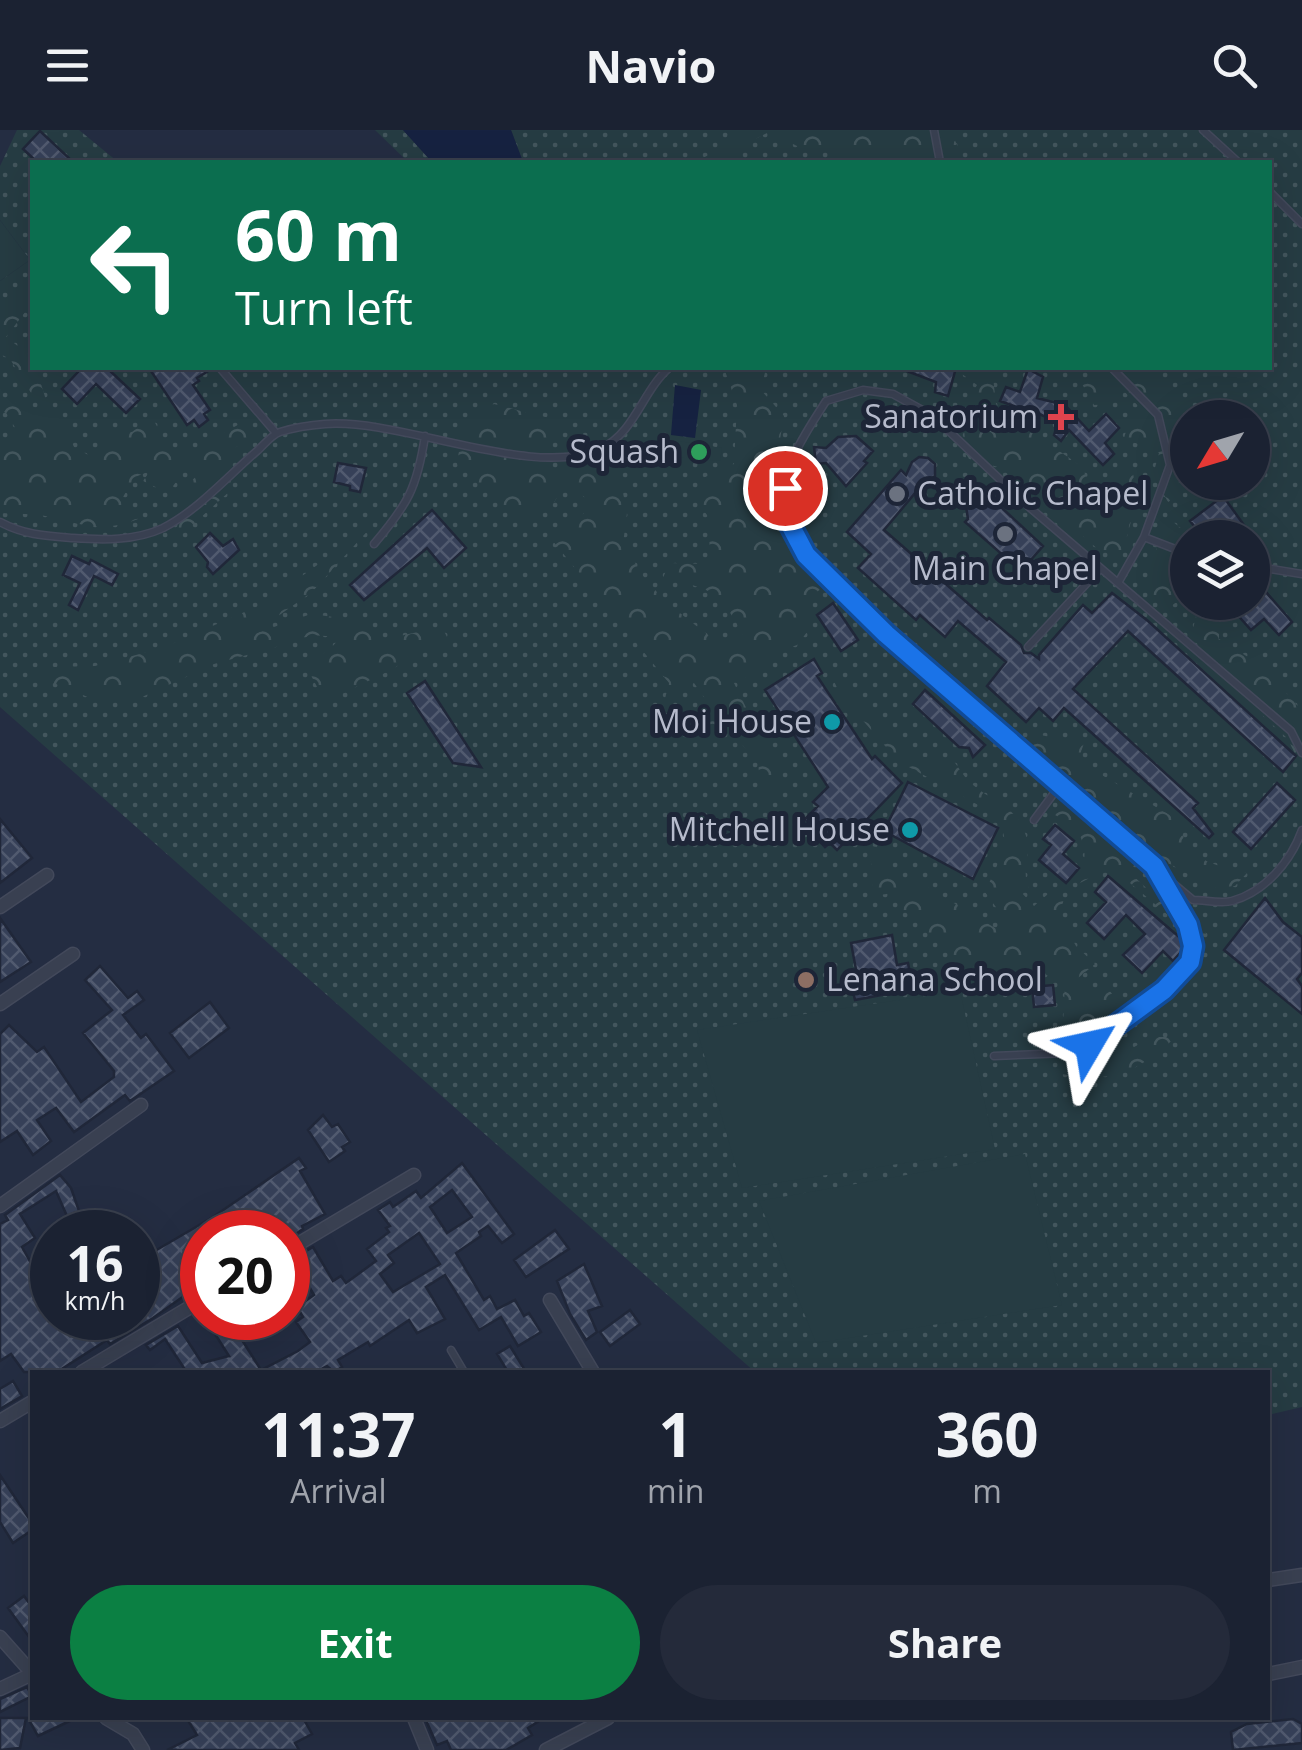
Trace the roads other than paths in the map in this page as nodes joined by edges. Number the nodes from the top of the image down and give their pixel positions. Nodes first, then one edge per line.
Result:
1 (934, 130) edge
2 (1203, 130) edge
3 (940, 160) edge
4 (1236, 160) edge
5 (1272, 194) edge
6 (1302, 224) edge
7 (222, 370) edge
8 (666, 370) edge
9 (1114, 370) edge
10 (276, 433) junction
11 (426, 436) junction
12 (0, 522) edge
13 (1144, 537) junction
14 (374, 544) dead end
15 (1170, 547) edge
16 (1100, 569) junction
17 (1270, 569) edge
18 (1302, 574) edge
19 (1118, 583) junction
20 (1028, 647) dead end
21 (1302, 753) edge
22 (1060, 786) junction
23 (1034, 820) dead end
24 (1302, 834) edge
25 (1154, 866) junction
26 (47, 875) dead end
27 (0, 907) edge
28 (73, 954) dead end
29 (0, 1004) edge
30 (994, 1056) dead end
31 (142, 1105) dead end
32 (414, 1174) dead end
33 (0, 1206) edge
34 (310, 1237) edge
35 (550, 1300) dead end
36 (180, 1313) edge
37 (451, 1350) dead end
38 (85, 1370) edge
39 (463, 1370) edge
40 (592, 1370) edge
41 (30, 1403) edge
42 (0, 1421) edge
43 (1302, 1575) edge
44 (1270, 1580) edge
45 (0, 1637) edge
46 (1302, 1667) edge
47 (30, 1671) edge
48 (30, 1674) edge
49 (1270, 1674) edge
50 (0, 1689) edge
51 (109, 1720) edge
52 (415, 1720) edge
53 (604, 1720) edge
54 (143, 1750) edge
55 (427, 1750) edge
56 (546, 1750) edge

1 - 3 lane
2 - 4 lane
5 - 6 lane
7 - 10 lane
8 - 11 lane
9 - 13 lane
10 - 11 lane
10 - 12 lane
11 - 14 lane
13 - 15 lane
13 - 19 lane
16 - 19 lane
16 - 20 lane
16 - 22 lane
17 - 18 lane
19 - 21 lane
22 - 23 lane
22 - 25 lane
24 - 25 lane
25 - 30 lane
26 - 27 street
28 - 29 street
31 - 33 street
32 - 34 street
35 - 40 street
36 - 38 street
37 - 39 lane
41 - 42 street
43 - 44 street
45 - 47 street
46 - 49 street
48 - 50 street
51 - 54 street
52 - 55 street
53 - 56 street

